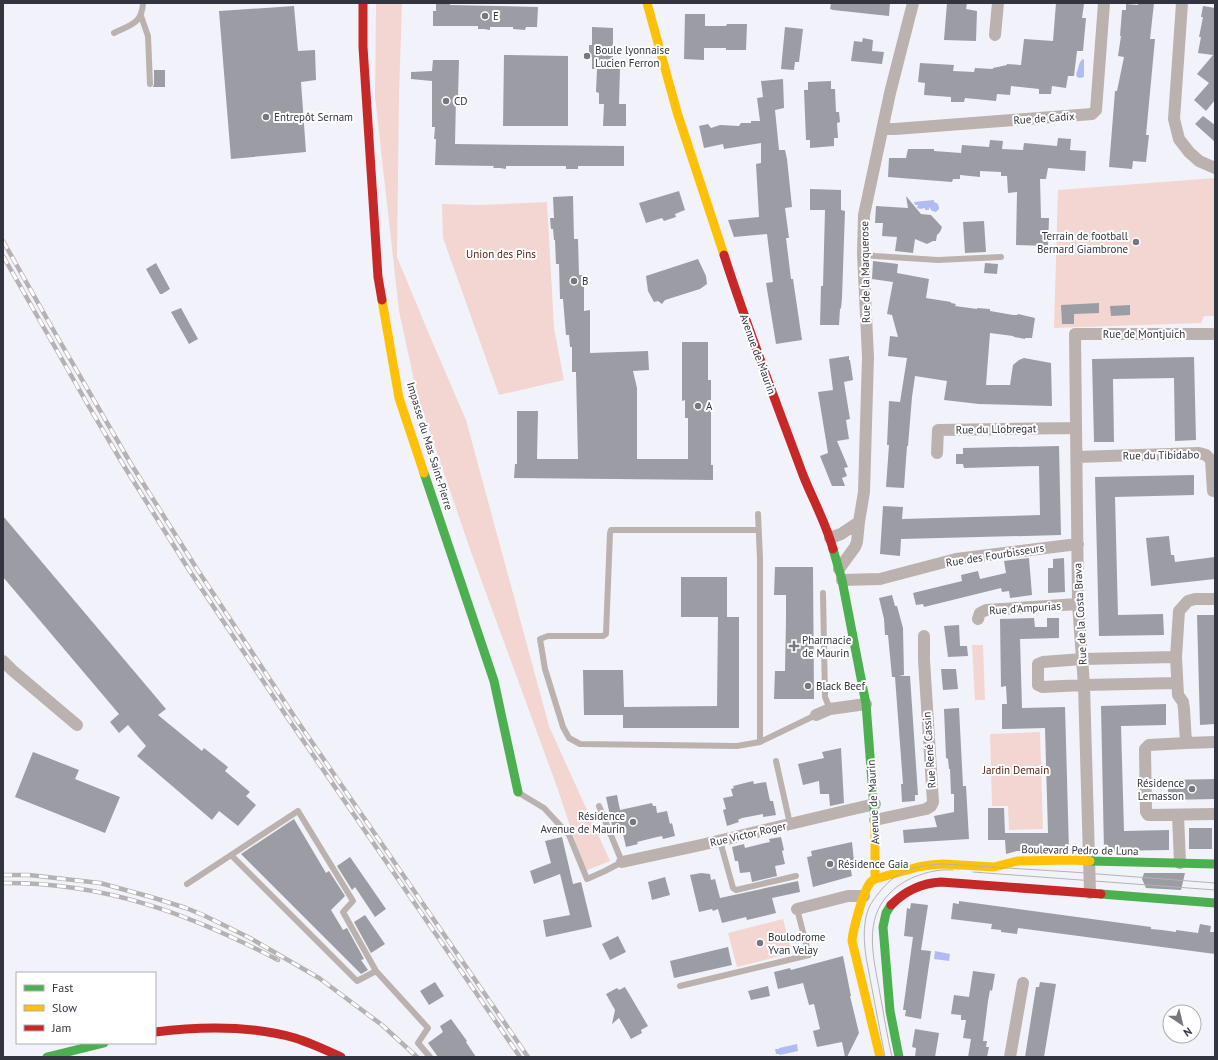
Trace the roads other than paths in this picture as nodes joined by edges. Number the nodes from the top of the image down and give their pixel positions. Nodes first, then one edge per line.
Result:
1 (143, 3) edge
2 (363, 3) edge
3 (646, 3) edge
4 (913, 3) edge
5 (998, 3) edge
6 (1104, 3) edge
7 (1182, 3) edge
8 (141, 16) junction
9 (114, 33) dead end
10 (995, 35) dead end
11 (150, 84) dead end
12 (884, 128) junction
13 (1215, 168) edge
14 (864, 254) junction
15 (1001, 257) dead end
16 (1075, 334) joint
17 (1212, 334) dead end
18 (1076, 428) junction
19 (937, 453) dead end
20 (1077, 457) junction
21 (1213, 492) dead end
22 (758, 514) dead end
23 (859, 522) junction
24 (758, 530) junction
25 (830, 538) junction
26 (1078, 544) junction
27 (840, 574) junction
28 (823, 593) dead end
29 (1215, 598) edge
30 (1078, 604) junction
31 (978, 619) dead end
32 (924, 636) dead end
33 (1176, 657) junction
34 (1082, 659) junction
35 (3, 661) edge
36 (1177, 683) junction
37 (1084, 685) junction
38 (866, 704) junction
39 (830, 710) junction
40 (816, 715) joint
41 (78, 725) dead end
42 (760, 742) junction
43 (1215, 742) edge
44 (1186, 743) junction
45 (776, 761) dead end
46 (518, 792) joint
47 (875, 804) junction
48 (599, 806) dead end
49 (1215, 814) edge
50 (1178, 815) junction
51 (876, 820) junction
52 (790, 824) junction
53 (720, 841) junction
54 (231, 855) junction
55 (1089, 861) junction
56 (622, 862) junction
57 (1180, 863) junction
58 (1215, 864) edge
59 (796, 876) dead end
60 (875, 879) junction
61 (187, 884) dead end
62 (1090, 893) junction
63 (877, 902) junction
64 (1215, 903) edge
65 (797, 909) joint
66 (376, 971) junction
67 (1023, 983) dead end
68 (680, 986) dead end
69 (156, 1032) edge
70 (100, 1044) edge
71 (429, 1056) edge
72 (47, 1057) edge
73 (341, 1057) edge
74 (880, 1057) edge
75 (899, 1057) edge
76 (1010, 1057) edge

1 - 8 lane
2 - 46 street, Impasse du Mas Saint-Pierre
3 - 25 street, Avenue de Maurin
4 - 12 street, Rue de la Marquerose
5 - 10 street
6 - 12 street, Rue de Cadix
7 - 13 street
8 - 9 lane
8 - 11 lane
12 - 14 street, Rue de la Marquerose
14 - 15 lane
14 - 23 street, Rue de la Marquerose
16 - 17 street, Rue de Montjuich
16 - 18 street, Rue de la Costa Brava
18 - 19 street, Rue du Llobregat
18 - 20 street, Rue de la Costa Brava
20 - 21 street, Rue du Tibidabo
20 - 26 street, Rue de la Costa Brava
22 - 24 lane
23 - 25 street
23 - 27 street, Rue de la Marquerose
24 - 42 lane
24 - 42 lane
25 - 27 street, Avenue de Maurin
26 - 27 street, Rue des Fourbisseurs
26 - 30 street, Rue de la Costa Brava
27 - 38 street, Avenue de Maurin
28 - 39 lane
29 - 33 street
30 - 31 street, Rue d'Ampurias
30 - 34 street, Rue de la Costa Brava
32 - 51 street, Rue René Cassin
33 - 34 street
33 - 36 street
34 - 37 street, Rue de la Costa Brava
34 - 37 street
35 - 41 street
36 - 37 street
36 - 44 street
37 - 55 street, Rue de la Costa Brava
38 - 39 street
38 - 47 street, Avenue de Maurin
39 - 40 street
40 - 42 lane
43 - 44 street
44 - 50 street
45 - 52 lane
46 - 56 lane
47 - 51 street, Avenue de Maurin
47 - 52 street, Rue Victor Roger
48 - 56 lane
49 - 50 street
50 - 57 street
51 - 60 street, Avenue de Maurin
52 - 53 street, Rue Victor Roger
53 - 56 street, Rue Victor Roger
53 - 59 lane
54 - 61 lane
54 - 66 lane
54 - 66 lane
55 - 57 street, Boulevard Pedro de Luna
55 - 60 street, Boulevard Pedro de Luna
55 - 62 street, Rue de la Costa Brava
57 - 58 street, Boulevard Pedro de Luna
60 - 63 street
62 - 63 street
62 - 64 street
63 - 65 street
63 - 74 street
63 - 75 street
65 - 68 lane
66 - 71 lane
67 - 76 street
69 - 73 street
70 - 72 street

